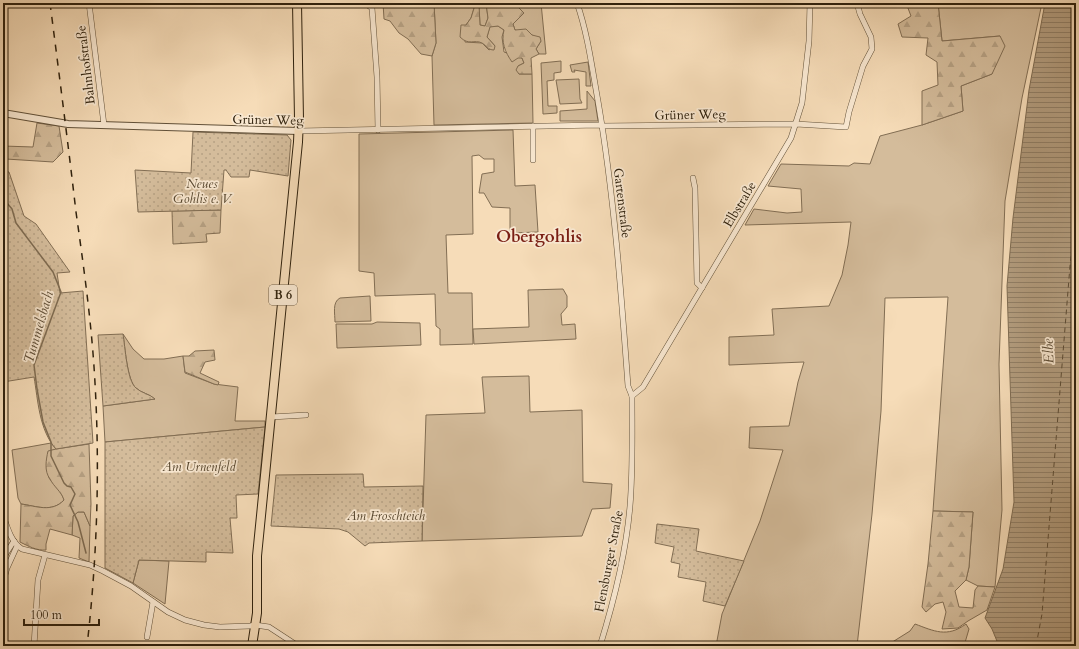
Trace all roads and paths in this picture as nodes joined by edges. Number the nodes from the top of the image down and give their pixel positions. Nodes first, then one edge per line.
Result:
1 (89, 3) edge
2 (297, 3) edge
3 (577, 3) edge
4 (810, 3) edge
5 (857, 3) edge
6 (365, 4) edge
7 (3, 113) edge
8 (796, 124) junction
9 (104, 125) junction
10 (533, 126) junction
11 (602, 126) junction
12 (378, 130) junction
13 (299, 131) junction
14 (534, 160) dead end
15 (693, 178) dead end
16 (702, 288) junction
17 (632, 396) junction
18 (632, 407) joint
19 (306, 415) dead end
20 (271, 417) junction
21 (3, 515) edge
22 (16, 543) junction
23 (45, 555) junction
24 (3, 558) edge
25 (3, 582) edge
26 (153, 602) junction
27 (255, 625) junction
28 (147, 637) dead end
29 (34, 646) edge
30 (252, 646) edge
31 (298, 646) edge
32 (600, 646) edge

1 - 9 street, Bahnhofstraße
2 - 13 main road, B 6
3 - 11 street, Gartenstraße
4 - 8 street, Elbstraße
5 - 8 street, Grüner Weg
6 - 12 street
7 - 9 street, Grüner Weg
8 - 11 street, Grüner Weg
8 - 16 street, Elbstraße
9 - 13 street, Grüner Weg
10 - 11 street, Grüner Weg
10 - 12 street, Grüner Weg
10 - 14 street
11 - 17 street, Gartenstraße
12 - 13 street, Grüner Weg
13 - 20 main road, B 6
15 - 16 street
16 - 17 street, Elbstraße
17 - 18 street, Gartenstraße
18 - 32 street, Flensburger Straße
19 - 20 street
20 - 27 main road, B 6
21 - 22 street
22 - 23 street
22 - 24 street
22 - 25 street
23 - 26 street
23 - 29 street
26 - 27 street
26 - 28 street
27 - 30 main road, B 6
27 - 31 street

